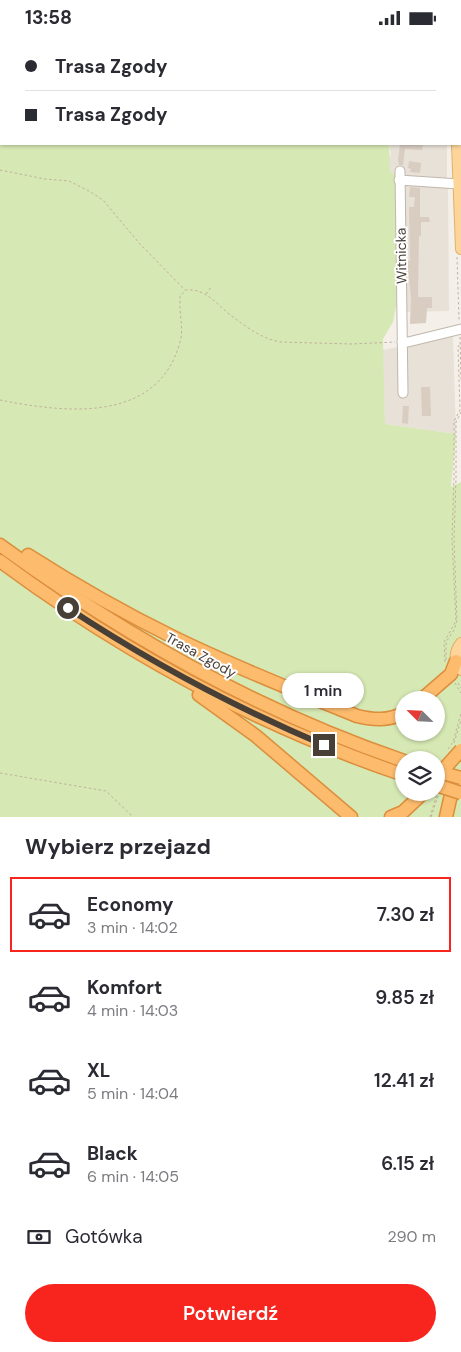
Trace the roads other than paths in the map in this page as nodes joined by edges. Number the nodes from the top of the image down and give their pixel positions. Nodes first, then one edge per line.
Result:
1 (458, 145) edge
2 (459, 183) junction
3 (459, 249) edge
4 (460, 330) edge
5 (402, 342) junction
6 (403, 393) dead end
7 (0, 537) edge
8 (0, 545) edge
9 (0, 561) edge
10 (118, 640) junction
11 (461, 643) edge
12 (454, 670) edge
13 (431, 691) edge
14 (395, 717) edge
15 (461, 751) edge
16 (395, 758) edge
17 (445, 768) edge
18 (395, 772) edge
19 (445, 774) edge
20 (461, 778) edge
21 (445, 790) edge
22 (326, 795) junction
23 (456, 796) edge
24 (415, 801) edge
25 (350, 817) edge
26 (361, 817) edge
27 (391, 817) edge
28 (446, 817) edge

1 - 2 main road
2 - 3 main road
2 - 5 street, Witnicka
4 - 5 street
5 - 6 street, Witnicka
7 - 14 highway
8 - 16 highway, Trasa Zgody
9 - 10 highway, Trasa Zgody
10 - 18 highway, Trasa Zgody
10 - 22 highway
11 - 12 main road
12 - 13 highway
15 - 17 highway, bridge
19 - 20 highway, bridge
20 - 23 highway, bridge
21 - 23 highway, bridge
22 - 25 highway
22 - 26 highway
23 - 28 highway
24 - 27 highway

